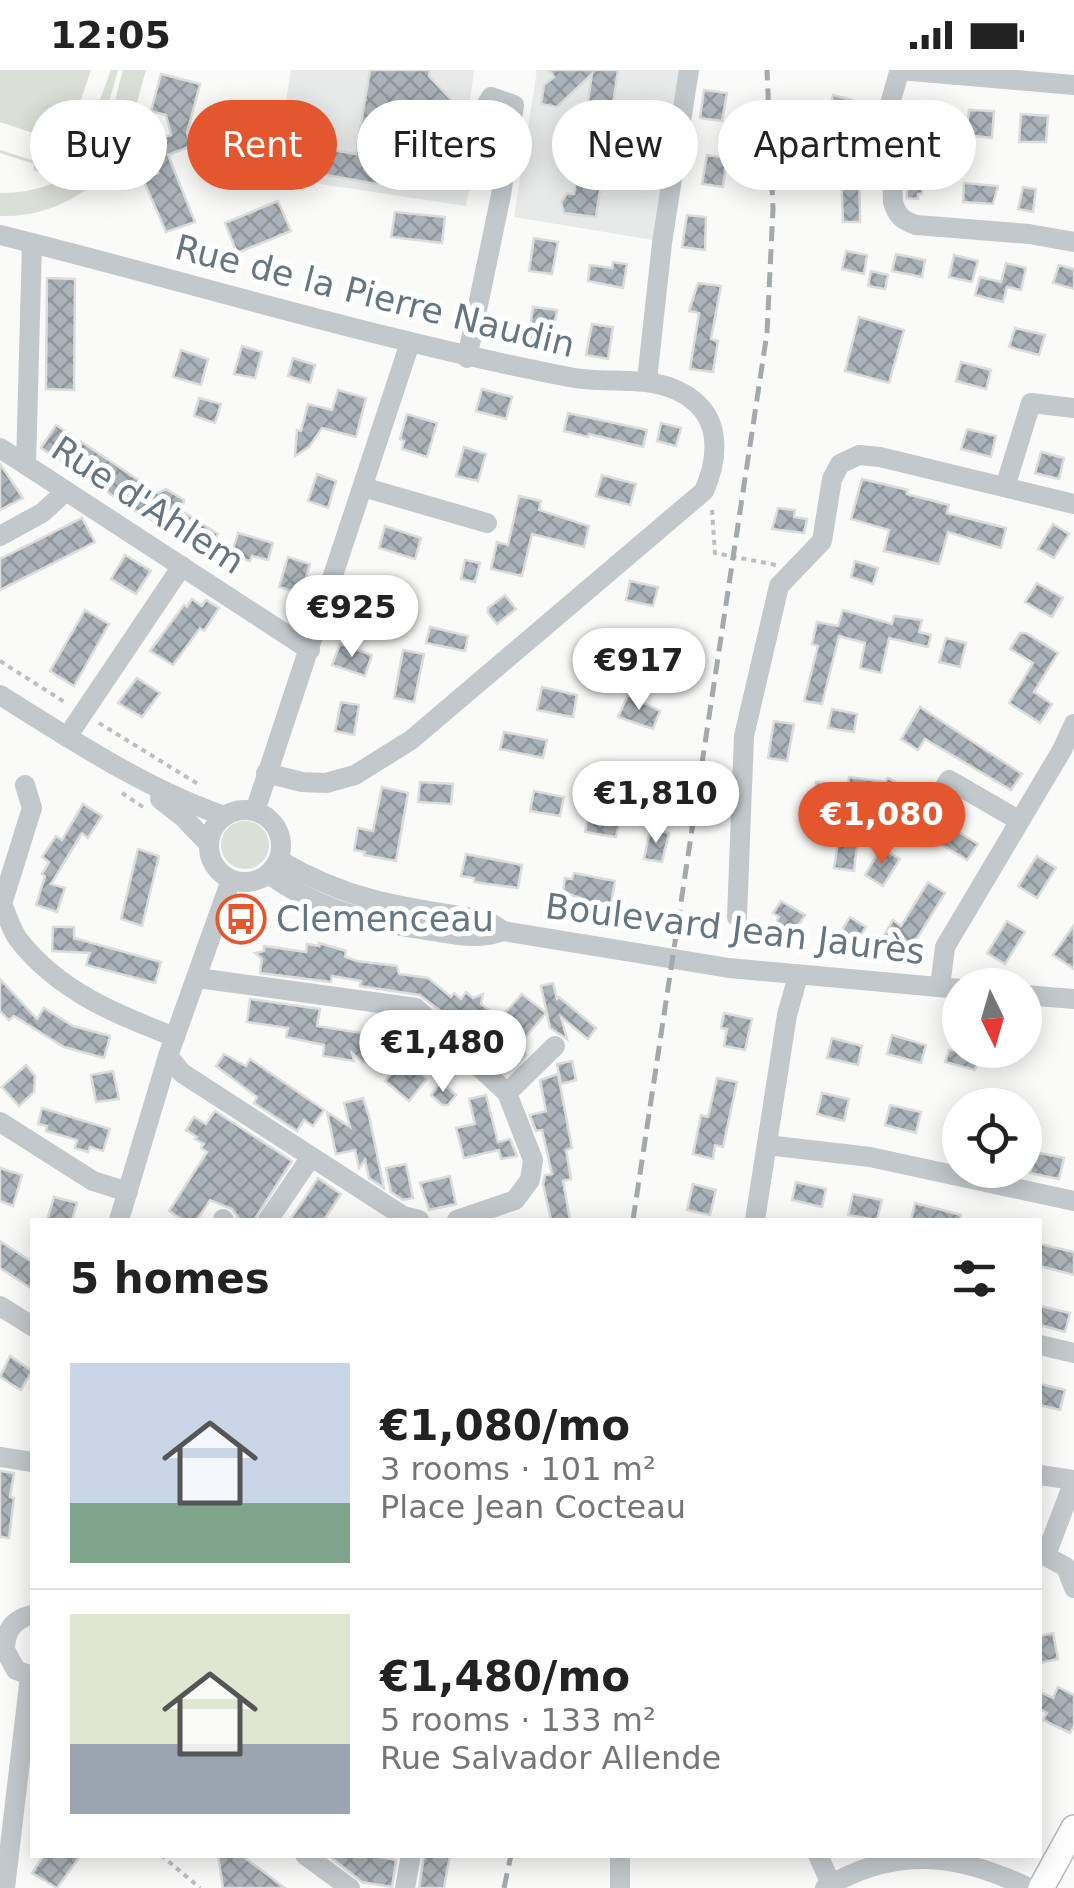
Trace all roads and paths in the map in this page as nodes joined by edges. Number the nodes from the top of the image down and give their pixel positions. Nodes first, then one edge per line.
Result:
1 (689, 70) edge
2 (899, 71) edge
3 (1074, 86) edge
4 (505, 168) joint
5 (501, 190) edge
6 (0, 235) edge
7 (1074, 242) edge
8 (32, 243) junction
9 (410, 343) junction
10 (467, 358) junction
11 (647, 380) junction
12 (1074, 408) edge
13 (0, 448) edge
14 (26, 465) junction
15 (363, 487) junction
16 (1005, 487) junction
17 (66, 491) junction
18 (704, 491) junction
19 (1074, 504) edge
20 (487, 523) dead end
21 (0, 536) edge
22 (182, 566) junction
23 (796, 568) junction
24 (310, 650) junction
25 (0, 661) edge
26 (0, 695) edge
27 (77, 710) dead end
28 (91, 718) dead end
29 (1074, 724) edge
30 (67, 737) junction
31 (1066, 763) edge
32 (119, 767) junction
33 (266, 773) junction
34 (25, 785) dead end
35 (202, 786) dead end
36 (255, 811) junction
37 (224, 816) junction
38 (1020, 820) junction
39 (920, 827) dead end
40 (209, 844) junction
41 (274, 867) junction
42 (231, 880) junction
43 (1, 904) edge
44 (737, 916) dead end
45 (948, 968) edge
46 (798, 976) junction
47 (198, 978) junction
48 (942, 987) edge
49 (1042, 996) edge
50 (1074, 999) edge
51 (172, 1046) junction
52 (555, 1046) dead end
53 (507, 1093) junction
54 (0, 1122) edge
55 (768, 1145) junction
56 (311, 1156) junction
57 (128, 1192) junction
58 (1074, 1200) edge
59 (504, 1212) edge
60 (120, 1218) edge
61 (269, 1218) edge
62 (411, 1218) edge
63 (469, 1218) edge
64 (755, 1218) edge
65 (0, 1306) edge
66 (30, 1325) edge
67 (1042, 1345) edge
68 (1074, 1353) edge
69 (0, 1457) edge
70 (30, 1462) edge
71 (1042, 1475) edge
72 (1074, 1480) edge
73 (1043, 1554) edge
74 (1074, 1588) edge
75 (30, 1615) edge
76 (4, 1627) edge
77 (30, 1676) edge
78 (30, 1684) edge
79 (1074, 1828) edge
80 (165, 1858) edge
81 (309, 1858) edge
82 (410, 1858) edge
83 (620, 1858) edge
84 (819, 1858) edge
85 (889, 1858) edge
86 (905, 1858) edge
87 (828, 1886) edge
88 (5, 1888) edge
89 (200, 1888) edge
90 (350, 1888) edge
91 (405, 1888) edge
92 (620, 1888) edge
93 (1028, 1888) edge
94 (1042, 1888) edge

1 - 11 street
2 - 3 street
2 - 7 street
4 - 4 street
5 - 10 street
6 - 8 street, Rue de la Pierre Naudin
8 - 9 street, Rue de la Pierre Naudin
8 - 14 street
9 - 10 street, Rue de la Pierre Naudin
9 - 15 street
10 - 11 street, Rue de la Pierre Naudin
11 - 18 street, Rue de la Pierre Naudin
12 - 16 street
13 - 14 street, Rue d'Ahlem
14 - 17 street, Rue d'Ahlem
15 - 20 street
15 - 24 street
16 - 19 street
16 - 23 street
17 - 21 street
17 - 22 street, Rue d'Ahlem
18 - 23 path
18 - 33 street
22 - 24 street, Rue d'Ahlem
22 - 30 street
23 - 44 street
24 - 33 street
25 - 27 path
26 - 30 street
28 - 35 path
29 - 31 street
30 - 32 street
31 - 38 street
32 - 37 street
32 - 40 street
33 - 36 street
34 - 43 street
36 - 37 street
36 - 41 street
37 - 40 street
38 - 39 street
38 - 45 street
40 - 42 street
41 - 42 street
41 - 46 street, Boulevard Jean Jaurès
42 - 47 street
43 - 51 street
46 - 48 street, Boulevard Jean Jaurès
46 - 55 street
47 - 51 street
47 - 53 street
49 - 50 street
51 - 56 street
51 - 57 street
52 - 53 street
53 - 59 street
54 - 57 street
55 - 58 street
55 - 64 street
56 - 61 street
56 - 62 street
57 - 60 street
59 - 63 street
65 - 66 street
67 - 68 street
69 - 70 street
71 - 72 street
72 - 73 street
73 - 74 street
75 - 76 street
76 - 77 street
78 - 88 street
79 - 94 main road
80 - 89 path
81 - 90 street
82 - 91 street
83 - 92 street
84 - 87 street
85 - 87 street
86 - 93 street

